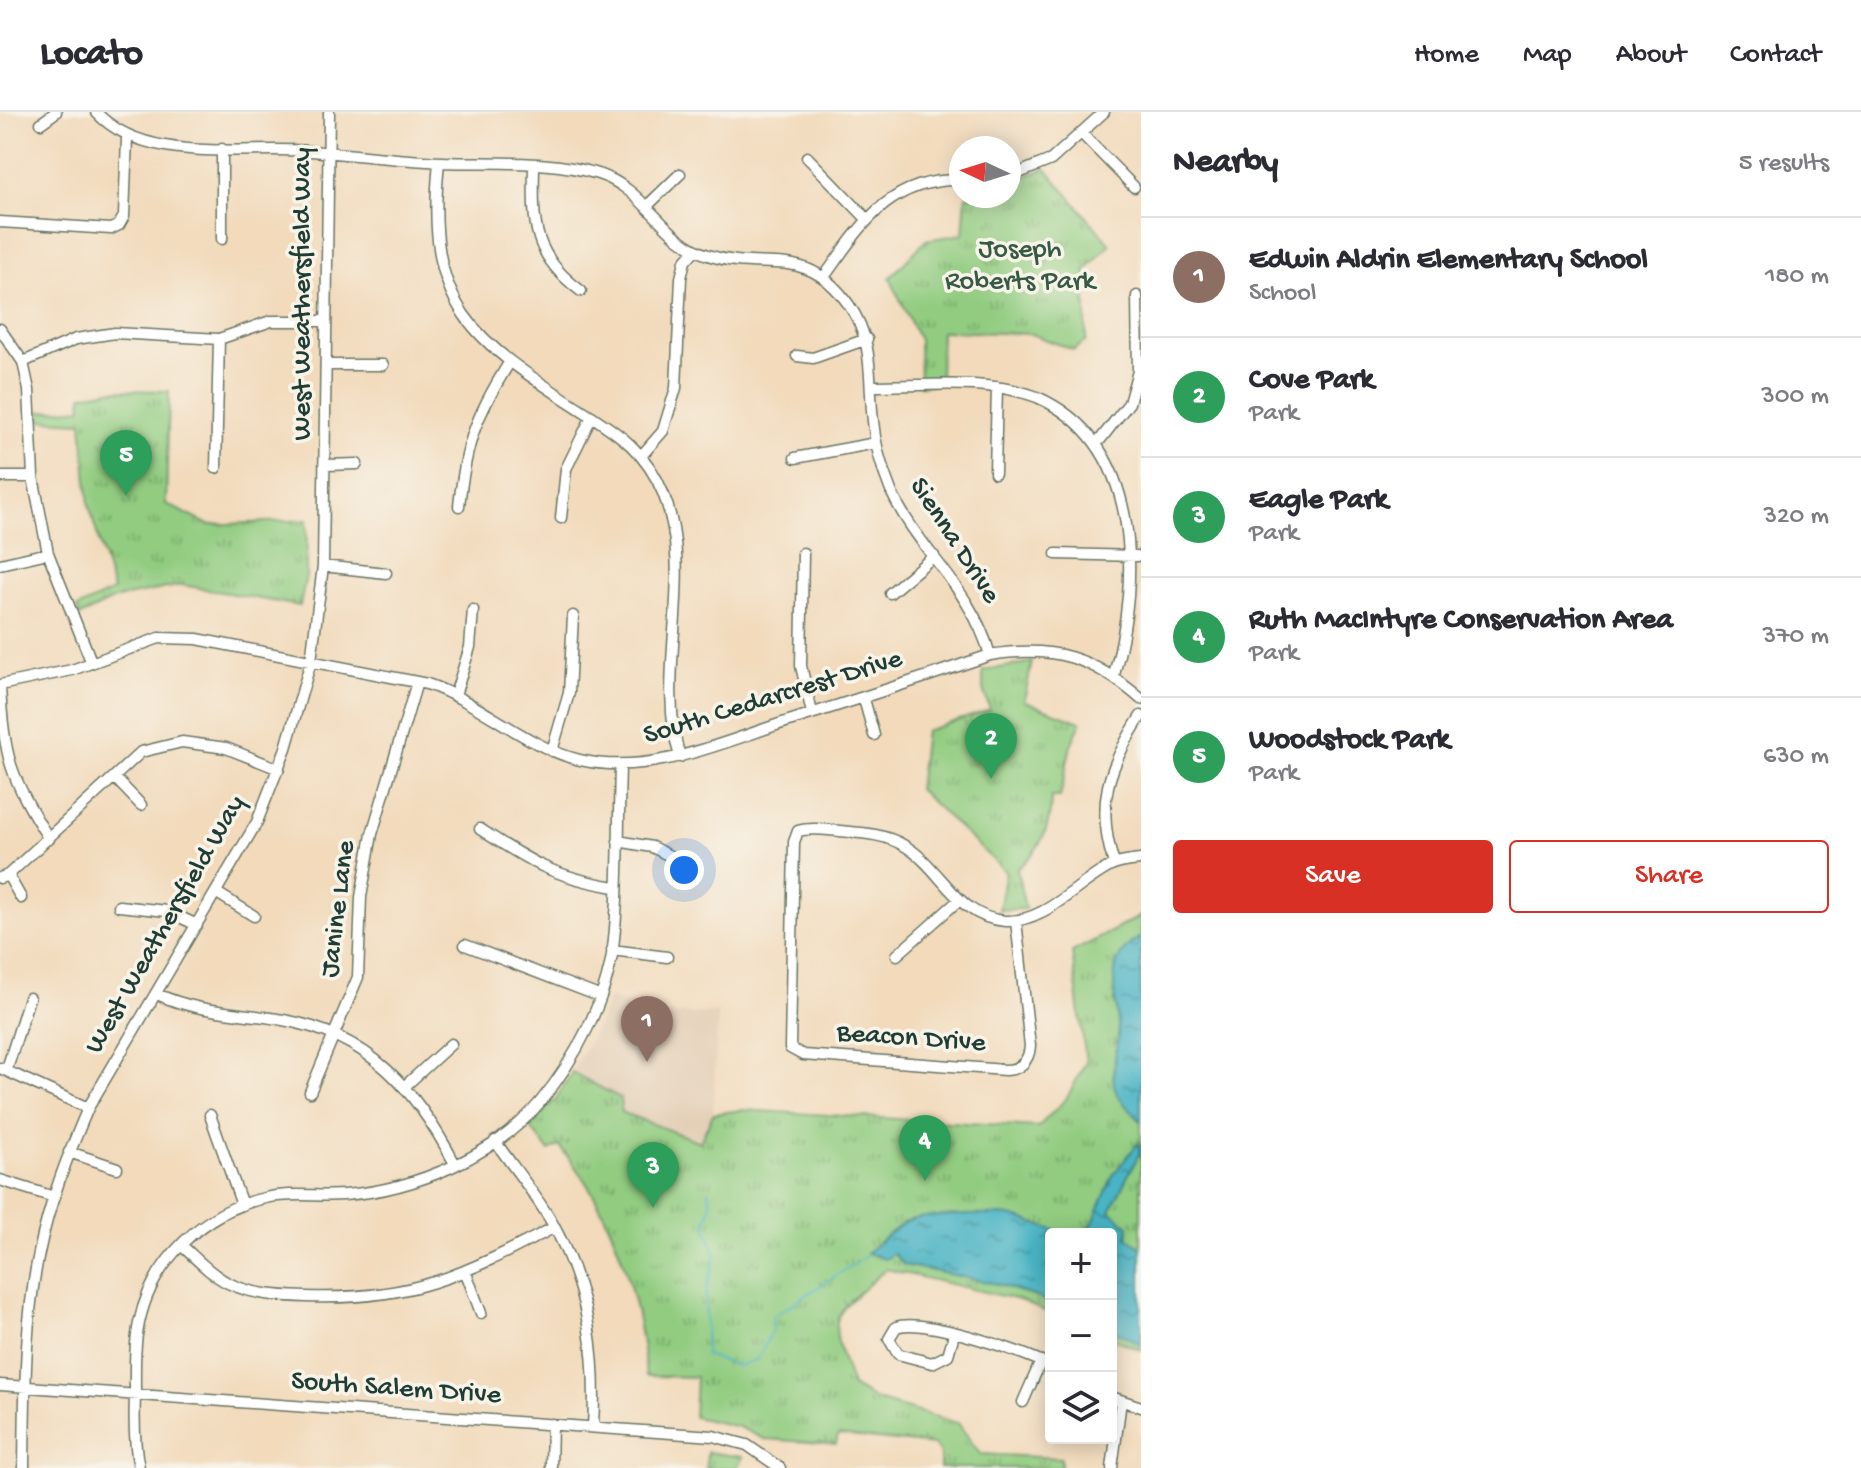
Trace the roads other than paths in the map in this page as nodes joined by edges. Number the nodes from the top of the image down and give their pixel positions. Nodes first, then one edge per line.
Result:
1 (56, 112) edge
2 (96, 112) edge
3 (329, 112) edge
4 (1104, 112) edge
5 (41, 123) dead end
6 (1082, 134) junction
7 (127, 138) junction
8 (222, 149) junction
9 (328, 152) junction
10 (807, 157) dead end
11 (439, 162) junction
12 (534, 165) junction
13 (1021, 172) edge
14 (680, 174) dead end
15 (949, 180) edge
16 (1134, 187) dead end
17 (648, 205) junction
18 (866, 218) junction
19 (0, 222) edge
20 (222, 239) dead end
21 (694, 251) junction
22 (824, 277) junction
23 (581, 291) dead end
24 (1137, 296) dead end
25 (326, 321) junction
26 (0, 329) edge
27 (219, 339) junction
28 (867, 339) junction
29 (797, 356) dead end
30 (23, 362) junction
31 (509, 363) junction
32 (327, 365) junction
33 (383, 365) dead end
34 (872, 386) junction
35 (997, 387) junction
36 (592, 416) junction
37 (1100, 440) junction
38 (876, 443) junction
39 (642, 455) junction
40 (795, 458) dead end
41 (357, 464) dead end
42 (326, 465) junction
43 (216, 468) dead end
44 (995, 473) dead end
45 (0, 477) edge
46 (33, 477) junction
47 (459, 506) dead end
48 (561, 518) dead end
49 (48, 553) junction
50 (803, 553) dead end
51 (1056, 554) dead end
52 (934, 556) junction
53 (1137, 556) junction
54 (0, 564) edge
55 (323, 566) junction
56 (386, 573) dead end
57 (890, 593) dead end
58 (473, 610) dead end
59 (573, 616) dead end
60 (990, 655) junction
61 (91, 661) junction
62 (311, 661) junction
63 (1114, 675) junction
64 (417, 682) junction
65 (0, 685) edge
66 (455, 695) junction
67 (864, 699) junction
68 (1141, 699) edge
69 (812, 713) junction
70 (1141, 716) edge
71 (874, 735) dead end
72 (552, 751) junction
73 (680, 757) junction
74 (620, 767) junction
75 (279, 769) junction
76 (116, 779) junction
77 (141, 805) dead end
78 (480, 829) dead end
79 (49, 839) junction
80 (618, 841) junction
81 (670, 856) dead end
82 (1141, 860) edge
83 (1114, 864) junction
84 (4, 876) edge
85 (615, 887) junction
86 (217, 893) junction
87 (21, 898) dead end
88 (959, 900) junction
89 (119, 906) dead end
90 (254, 916) dead end
91 (1016, 921) junction
92 (197, 925) junction
93 (465, 945) dead end
94 (612, 950) junction
95 (897, 955) dead end
96 (667, 957) dead end
97 (157, 994) junction
98 (599, 996) junction
99 (29, 998) dead end
100 (337, 1035) junction
101 (451, 1044) dead end
102 (3, 1068) edge
103 (405, 1086) junction
104 (310, 1092) dead end
105 (88, 1108) junction
106 (210, 1115) dead end
107 (495, 1141) junction
108 (69, 1152) junction
109 (455, 1164) junction
110 (117, 1168) dead end
111 (0, 1180) edge
112 (54, 1197) junction
113 (242, 1205) junction
114 (555, 1227) junction
115 (181, 1245) junction
116 (466, 1273) junction
117 (481, 1313) dead end
118 (954, 1334) junction
119 (1045, 1364) edge
120 (1045, 1366) edge
121 (0, 1385) edge
122 (26, 1386) junction
123 (135, 1395) junction
124 (1117, 1399) edge
125 (1023, 1402) dead end
126 (1141, 1407) edge
127 (552, 1424) junction
128 (593, 1427) junction
129 (1113, 1444) edge
130 (24, 1468) edge
131 (139, 1468) edge
132 (551, 1468) edge
133 (780, 1468) edge
134 (1112, 1468) edge

1 - 5 street
2 - 7 street
3 - 9 street, West Weathersfield Way
4 - 6 street
6 - 13 street
6 - 16 street
7 - 8 street
7 - 19 street
8 - 9 street
8 - 20 street
9 - 11 street
9 - 25 street, West Weathersfield Way
10 - 18 street
11 - 12 street
11 - 31 street
12 - 17 street
12 - 23 street
14 - 17 street
15 - 18 street
17 - 21 street
18 - 22 street
21 - 22 street
21 - 39 street
22 - 28 street, Sienna Drive
24 - 37 street
25 - 27 street
25 - 32 street, West Weathersfield Way
26 - 30 street
27 - 30 street
27 - 43 street
28 - 29 street
28 - 34 street, Sienna Drive
30 - 46 street
31 - 36 street
31 - 47 street
32 - 33 street
32 - 42 street, West Weathersfield Way
34 - 35 street
34 - 38 street, Sienna Drive
35 - 37 street
35 - 44 street
36 - 39 street
36 - 48 street
37 - 53 street
38 - 40 street
38 - 52 street, Sienna Drive
39 - 73 street
41 - 42 street
42 - 55 street, West Weathersfield Way
45 - 46 street
46 - 49 street
49 - 54 street
49 - 61 street
50 - 69 street
51 - 53 street
52 - 57 street
52 - 60 street, Sienna Drive
53 - 63 street
55 - 56 street
55 - 62 street, West Weathersfield Way
58 - 66 street
59 - 72 street
60 - 63 street, South Cedarcrest Drive
60 - 67 street, South Cedarcrest Drive
61 - 62 street, South Cedarcrest Drive
61 - 65 street, South Cedarcrest Drive
62 - 64 street, South Cedarcrest Drive
62 - 75 street, West Weathersfield Way
63 - 68 street, South Cedarcrest Drive
64 - 66 street, South Cedarcrest Drive
64 - 100 street, Janine Lane
65 - 79 street
66 - 72 street, South Cedarcrest Drive
67 - 69 street, South Cedarcrest Drive
67 - 71 street
69 - 73 street, South Cedarcrest Drive
70 - 83 street
72 - 74 street, South Cedarcrest Drive
73 - 74 street, South Cedarcrest Drive
74 - 80 street
75 - 76 street
75 - 86 street, West Weathersfield Way
76 - 77 street
76 - 79 street
78 - 85 street
79 - 84 street
80 - 81 street
80 - 85 street
82 - 83 street
83 - 91 street
84 - 87 street
85 - 94 street
86 - 90 street
86 - 92 street, West Weathersfield Way
88 - 91 street
88 - 91 street, Beacon Drive
88 - 95 street
89 - 92 street
92 - 97 street, West Weathersfield Way
93 - 98 street
94 - 96 street
94 - 98 street
97 - 100 street
97 - 105 street, West Weathersfield Way
98 - 107 street
99 - 102 street
100 - 103 street
100 - 104 street, Janine Lane
101 - 103 street
102 - 105 street
103 - 109 street
105 - 108 street, West Weathersfield Way
106 - 113 street
107 - 109 street
107 - 114 street
108 - 110 street
108 - 112 street, West Weathersfield Way
109 - 113 street
111 - 112 street
112 - 122 street, West Weathersfield Way
113 - 115 street
114 - 116 street
114 - 128 street
115 - 116 street
115 - 123 street
116 - 117 street
118 - 118 street
118 - 119 street
120 - 125 street
121 - 122 street, South Salem Drive
122 - 123 street, South Salem Drive
122 - 130 street, West Weathersfield Way
123 - 127 street, South Salem Drive
123 - 131 street
124 - 126 street
127 - 128 street, South Salem Drive
127 - 132 street
128 - 133 street, South Salem Drive
129 - 134 street

